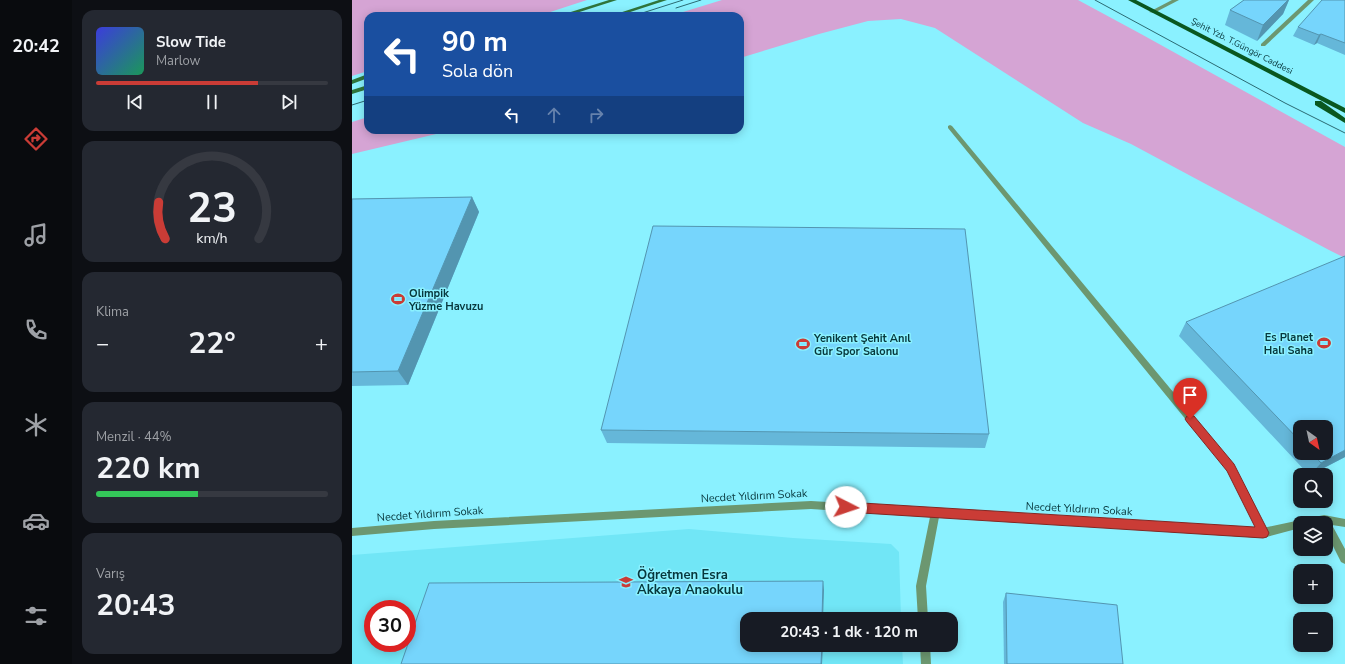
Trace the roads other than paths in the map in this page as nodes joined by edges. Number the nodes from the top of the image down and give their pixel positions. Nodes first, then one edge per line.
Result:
1 (614, 0) edge
2 (664, 0) edge
3 (1176, 0) edge
4 (1311, 0) edge
5 (1132, 1) edge
6 (574, 12) edge
7 (626, 12) edge
8 (1152, 12) junction
9 (1263, 45) edge
10 (1277, 75) junction
11 (364, 78) edge
12 (352, 82) edge
13 (364, 88) edge
14 (352, 92) edge
15 (1345, 110) edge
16 (1345, 121) edge
17 (950, 127) dead end
18 (934, 513) junction
19 (1333, 520) edge
20 (1345, 523) edge
21 (1293, 526) edge
22 (352, 532) edge
23 (1263, 533) junction
24 (1333, 536) edge
25 (1345, 559) edge
26 (923, 612) edge
27 (925, 652) edge
28 (926, 664) edge

1 - 6 main road
2 - 7 main road
3 - 8 street
4 - 9 street
5 - 8 main road, Şehit Yzb. T.Güngör Caddesi
8 - 10 main road, Şehit Yzb. T.Güngör Caddesi
10 - 15 main road, Şehit Yzb. T.Güngör Caddesi
10 - 16 main road
11 - 12 main road
13 - 14 main road
17 - 23 street
18 - 22 street, Necdet Yıldırım Sokak
18 - 23 street, Necdet Yıldırım Sokak
18 - 26 street
19 - 20 street
21 - 23 street, Necdet Yıldırım Sokak
24 - 25 street
27 - 28 street

